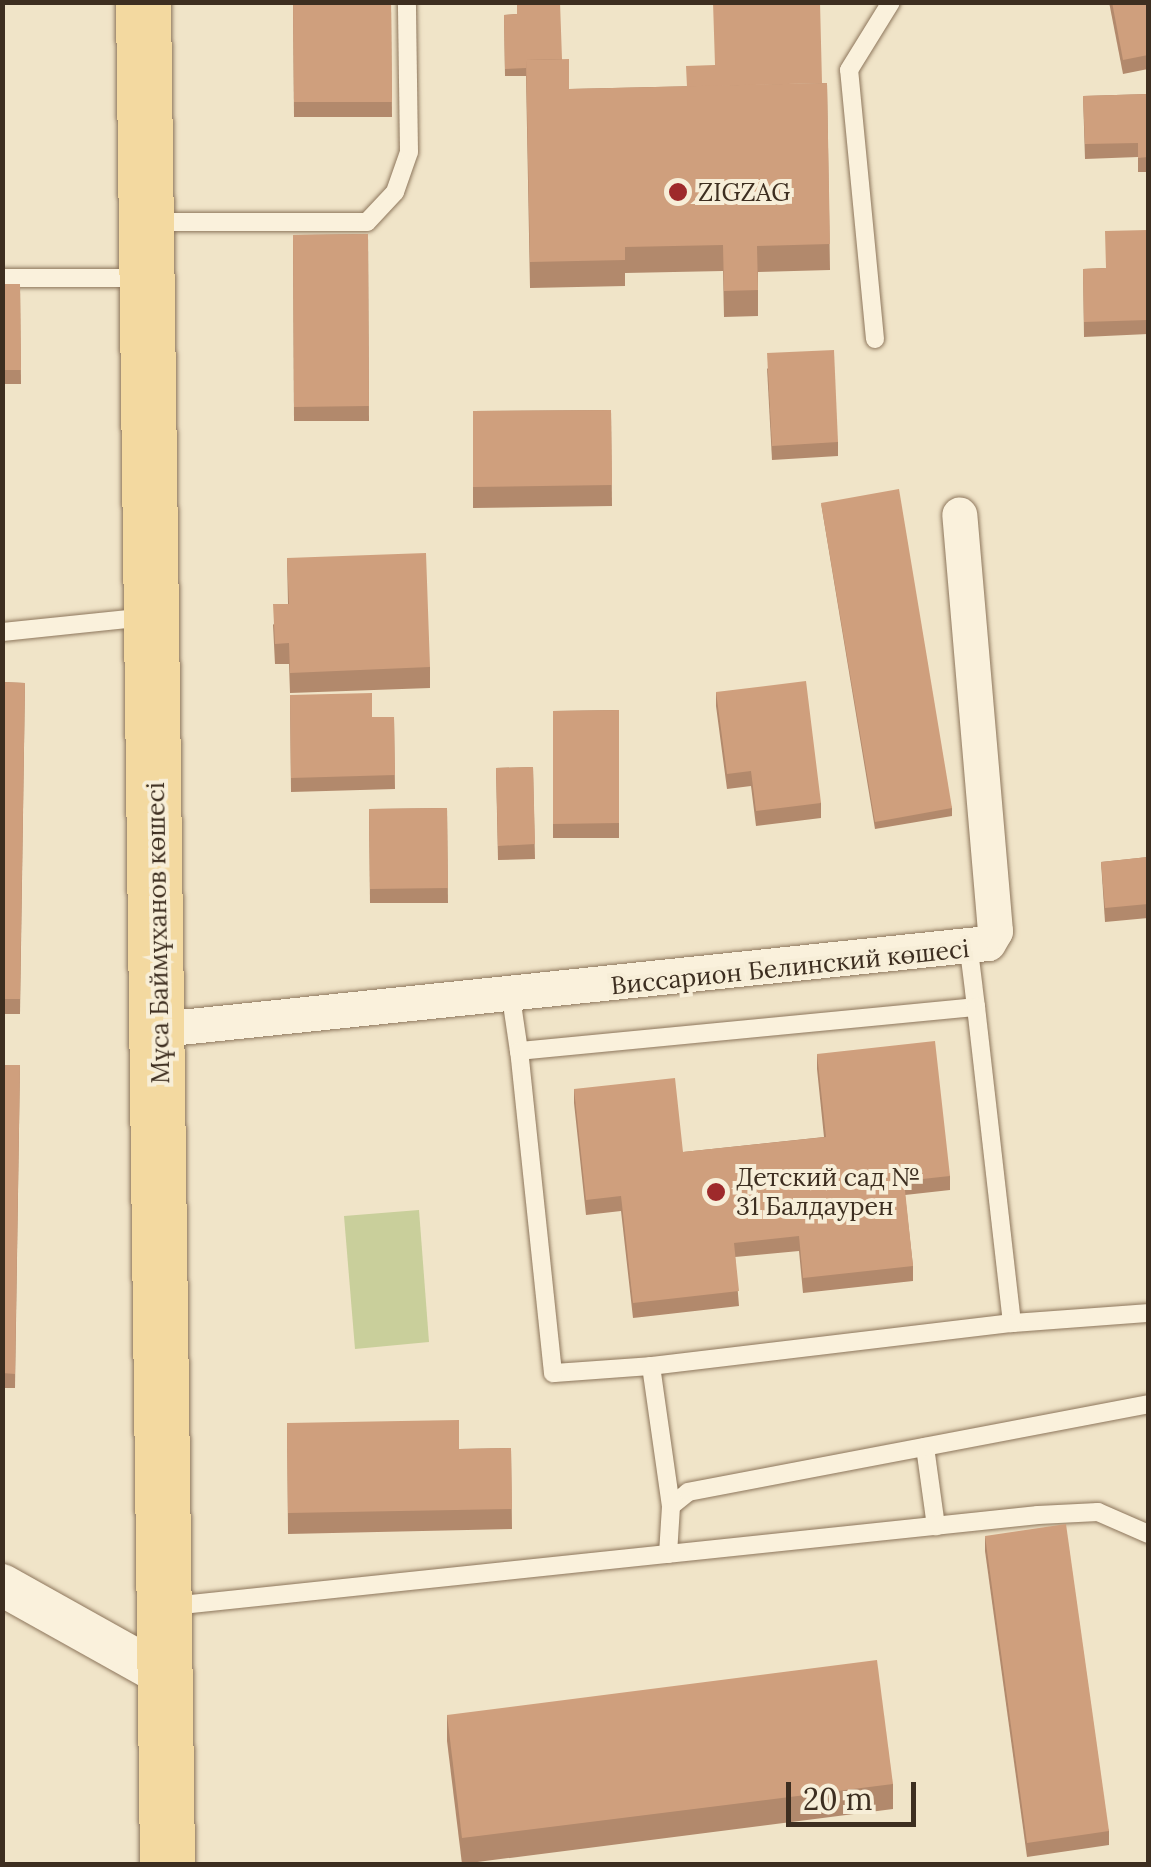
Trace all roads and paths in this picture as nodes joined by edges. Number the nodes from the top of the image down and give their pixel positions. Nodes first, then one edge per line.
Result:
1 (143, 2) edge
2 (407, 2) edge
3 (891, 2) edge
4 (146, 222) junction
5 (2, 278) edge
6 (146, 278) junction
7 (876, 339) dead end
8 (958, 515) dead end
9 (152, 617) junction
10 (2, 632) edge
11 (969, 950) junction
12 (512, 997) junction
13 (976, 1007) junction
14 (161, 1029) junction
15 (519, 1051) junction
16 (1148, 1312) edge
17 (1012, 1323) junction
18 (650, 1366) junction
19 (1148, 1404) edge
20 (925, 1447) junction
21 (671, 1506) junction
22 (936, 1526) junction
23 (1148, 1534) edge
24 (668, 1554) junction
25 (2, 1585) edge
26 (166, 1606) junction
27 (165, 1676) junction
28 (168, 1864) edge

1 - 4 main road, Мұса Баймұханов көшесі
2 - 4 lane
3 - 7 lane
4 - 6 main road, Мұса Баймұханов көшесі
5 - 6 lane
6 - 9 main road, Мұса Баймұханов көшесі
8 - 11 street, Виссарион Белинский көшесі
9 - 10 lane
9 - 14 main road, Мұса Баймұханов көшесі
11 - 12 street, Виссарион Белинский көшесі
11 - 13 lane
12 - 14 street, Виссарион Белинский көшесі
12 - 15 lane
13 - 15 lane
13 - 17 lane
14 - 26 main road, Мұса Баймұханов көшесі
15 - 18 lane
16 - 17 lane
17 - 18 lane
18 - 21 lane
19 - 20 lane
20 - 21 lane
20 - 22 lane
21 - 24 lane
22 - 23 lane
22 - 24 lane
24 - 26 lane
25 - 27 street
26 - 27 main road, Мұса Баймұханов көшесі
27 - 28 main road, Мұса Баймұханов көшесі

